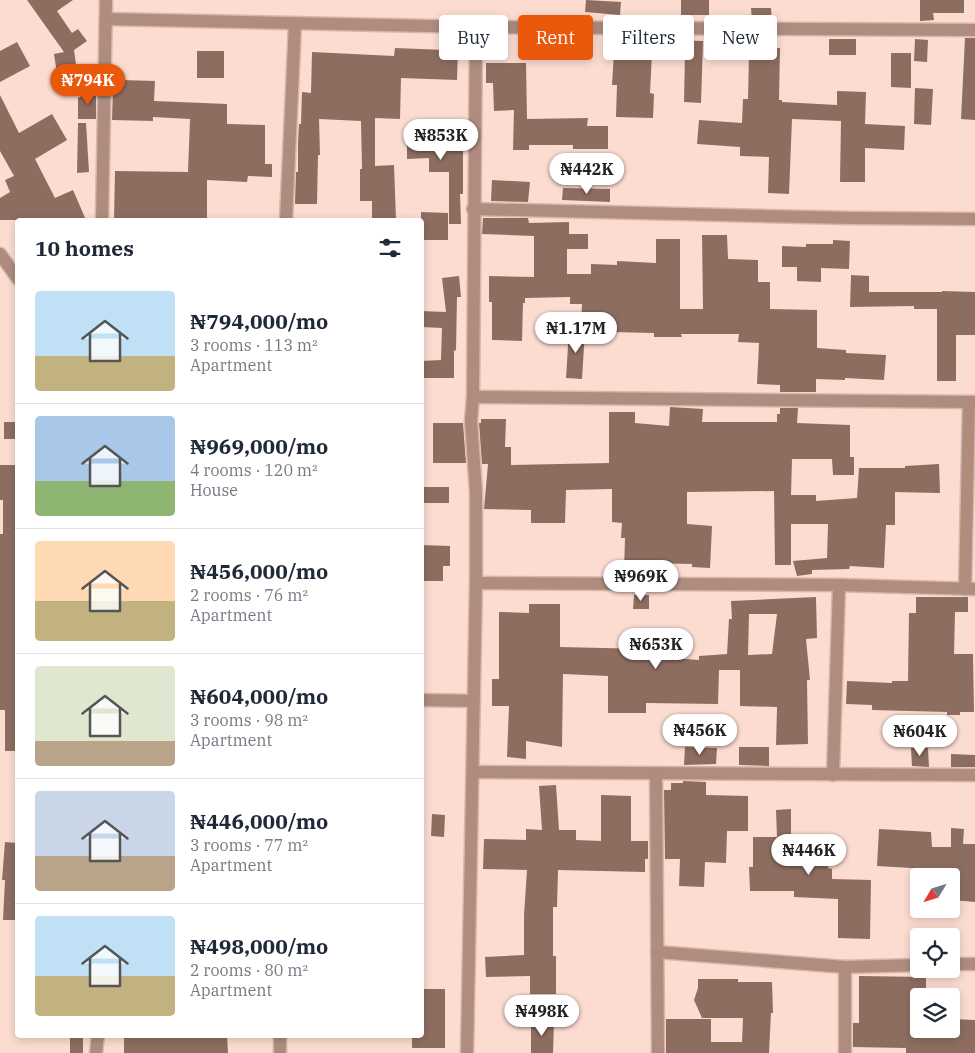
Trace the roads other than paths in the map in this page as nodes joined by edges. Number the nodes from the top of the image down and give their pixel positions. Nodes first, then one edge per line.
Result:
1 (106, 0) edge
2 (106, 19) junction
3 (295, 24) junction
4 (439, 26) edge
5 (508, 27) edge
6 (975, 30) edge
7 (475, 60) edge
8 (473, 209) junction
9 (102, 218) edge
10 (286, 218) edge
11 (975, 219) edge
12 (0, 254) edge
13 (15, 275) edge
14 (473, 397) junction
15 (972, 402) edge
16 (476, 583) junction
17 (838, 586) junction
18 (970, 589) edge
19 (424, 700) edge
20 (474, 701) junction
21 (473, 772) junction
22 (656, 774) junction
23 (833, 775) junction
24 (975, 775) edge
25 (658, 952) junction
26 (960, 964) edge
27 (975, 964) edge
28 (910, 965) edge
29 (845, 967) junction
30 (98, 1038) edge
31 (280, 1038) edge
32 (96, 1053) edge
33 (280, 1053) edge
34 (467, 1053) edge
35 (658, 1053) edge
36 (844, 1053) edge

1 - 2 street
2 - 3 street
2 - 9 street
3 - 4 street
3 - 10 street
5 - 6 street
7 - 8 street
8 - 11 street
8 - 14 street
12 - 13 street
14 - 15 street
14 - 16 street
15 - 18 street
16 - 17 street
16 - 20 street
17 - 18 street
17 - 23 street
19 - 20 street
20 - 21 street
21 - 22 street
21 - 34 street
22 - 23 street
22 - 25 street
23 - 24 street
25 - 29 street
25 - 35 street
26 - 27 street
28 - 29 street
29 - 36 street
30 - 32 street
31 - 33 street

